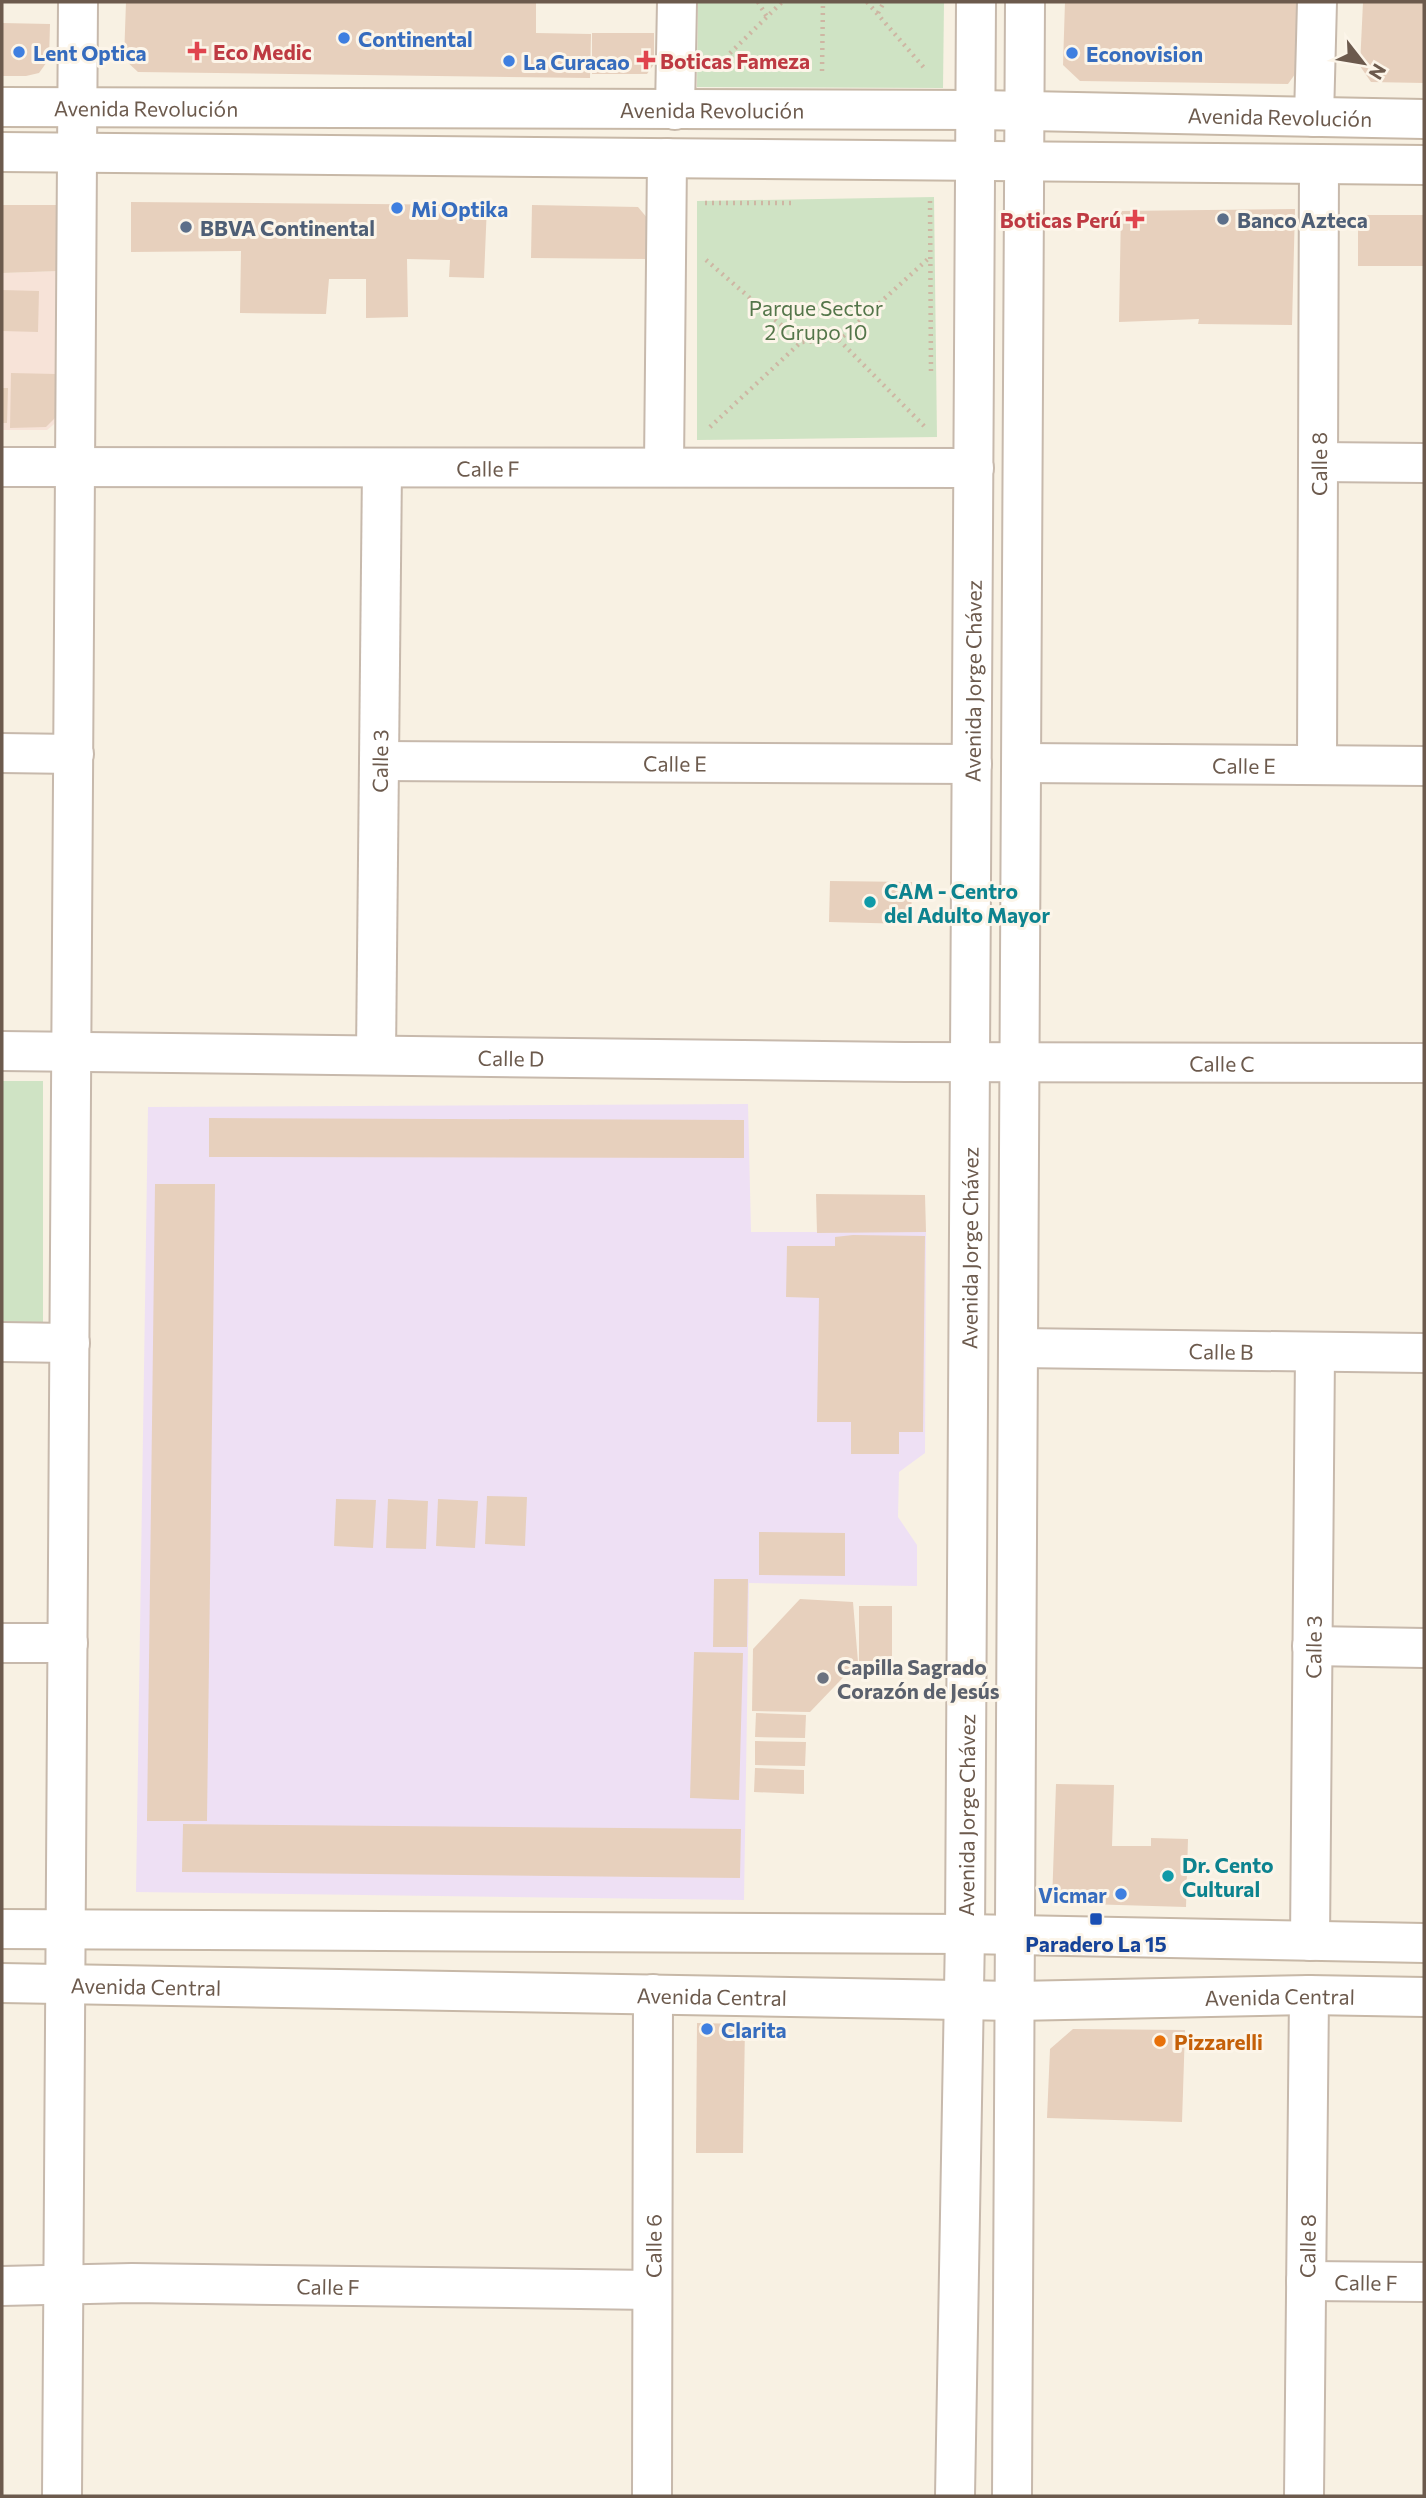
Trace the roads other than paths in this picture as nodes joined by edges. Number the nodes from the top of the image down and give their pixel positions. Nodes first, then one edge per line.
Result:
1 (78, 2) edge
2 (677, 2) edge
3 (976, 2) edge
4 (1025, 2) edge
5 (1318, 2) edge
6 (675, 97) junction
7 (976, 97) junction
8 (76, 106) junction
9 (2, 107) edge
10 (1024, 111) junction
11 (1314, 117) junction
12 (1424, 119) edge
13 (2, 152) edge
14 (77, 152) junction
15 (667, 158) junction
16 (1024, 160) junction
17 (975, 162) junction
18 (1319, 164) junction
19 (1424, 165) edge
20 (1318, 462) junction
21 (1424, 463) edge
22 (2, 467) edge
23 (76, 467) junction
24 (664, 467) junction
25 (382, 468) junction
26 (974, 468) junction
27 (2, 754) edge
28 (74, 754) junction
29 (379, 761) junction
30 (1022, 763) junction
31 (972, 764) junction
32 (1317, 765) junction
33 (1424, 766) edge
34 (2, 1051) edge
35 (72, 1052) junction
36 (376, 1055) junction
37 (970, 1062) junction
38 (1020, 1063) junction
39 (1424, 1063) edge
40 (2, 1342) edge
41 (70, 1343) junction
42 (1018, 1348) junction
43 (1315, 1352) junction
44 (1424, 1353) edge
45 (2, 1643) edge
46 (68, 1643) junction
47 (1312, 1646) junction
48 (1424, 1648) edge
49 (65, 1927) junction
50 (2, 1928) edge
51 (965, 1934) junction
52 (1015, 1937) junction
53 (1310, 1941) junction
54 (1424, 1943) edge
55 (65, 1982) junction
56 (2, 1983) edge
57 (653, 1994) junction
58 (1309, 1995) junction
59 (1424, 1997) edge
60 (961, 1999) junction
61 (1015, 2001) junction
62 (1306, 2281) junction
63 (1424, 2282) edge
64 (2, 2286) edge
65 (64, 2287) junction
66 (652, 2290) junction
67 (62, 2496) edge
68 (652, 2496) edge
69 (954, 2496) edge
70 (1012, 2496) edge
71 (1304, 2496) edge

1 - 8 street
2 - 6 street
3 - 7 street, Avenida Jorge Chávez
4 - 10 street
5 - 11 street
6 - 7 street, Avenida Revolución
6 - 8 street, Avenida Revolución
7 - 10 street, Avenida Revolución
7 - 17 street, Avenida Jorge Chávez
8 - 9 street, Avenida Revolución
8 - 14 street
10 - 11 street, Avenida Revolución
10 - 16 street
11 - 12 street, Avenida Revolución
13 - 14 street
14 - 15 street
14 - 23 street
15 - 17 street
15 - 24 street
16 - 17 street
16 - 18 street
16 - 30 street
17 - 26 street, Avenida Jorge Chávez
18 - 19 street
18 - 20 street, Calle 8
20 - 21 street
20 - 32 street, Calle 8
22 - 23 street, Calle F
23 - 25 street, Calle F
23 - 28 street
24 - 25 street, Calle F
24 - 26 street, Calle F
25 - 29 street, Calle 3
26 - 31 street, Avenida Jorge Chávez
27 - 28 street
28 - 35 street
29 - 31 street, Calle E
29 - 36 street, Calle 3
30 - 32 street, Calle E
30 - 38 street
31 - 37 street, Avenida Jorge Chávez
32 - 33 street, Calle E
34 - 35 street, Calle D
35 - 36 street, Calle D
35 - 41 street
36 - 37 street, Calle D
37 - 38 street, Calle D
37 - 51 street, Avenida Jorge Chávez
38 - 39 street, Calle C
38 - 42 street
40 - 41 street
41 - 46 street
42 - 43 street, Calle B
42 - 52 street
43 - 44 street, Calle B
43 - 47 street, Calle 3
45 - 46 street
46 - 49 street
47 - 48 street
47 - 53 street, Calle 3
49 - 50 street
49 - 51 street
49 - 55 street
51 - 52 street
51 - 60 street, Avenida Jorge Chávez
52 - 53 street
52 - 61 street
53 - 54 street
55 - 56 street, Avenida Central
55 - 57 street, Avenida Central
55 - 65 street
57 - 60 street, Avenida Central
57 - 66 street, Calle 6
58 - 59 street, Avenida Central
58 - 61 street, Avenida Central
58 - 62 street, Calle 8
60 - 61 street, Avenida Central
60 - 69 street, Avenida Jorge Chávez
61 - 70 street
62 - 63 street, Calle F
62 - 71 street, Calle 8
64 - 65 street, Calle F
65 - 66 street, Calle F
65 - 67 street
66 - 68 street, Calle 6

